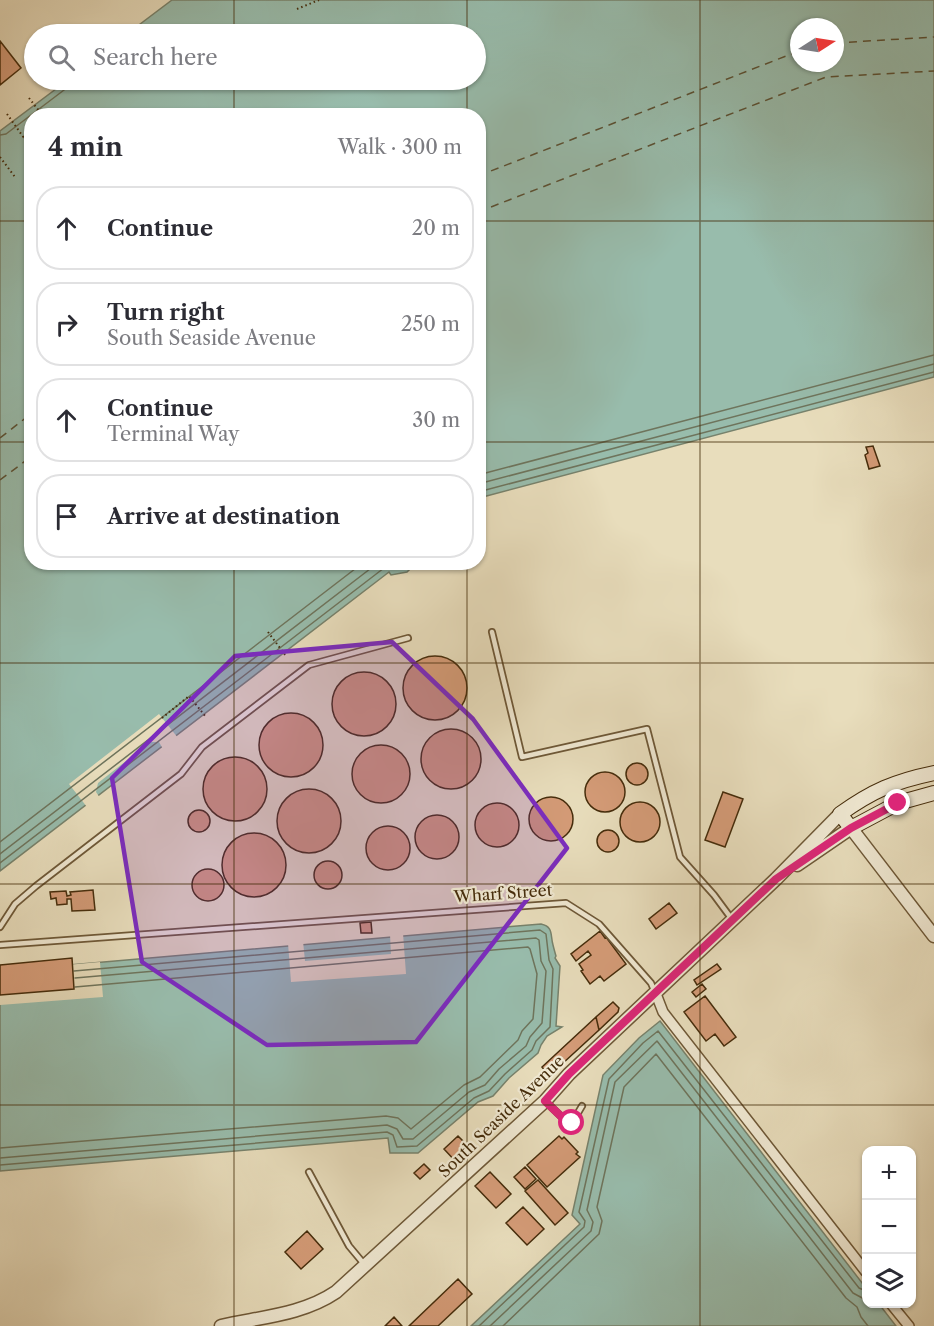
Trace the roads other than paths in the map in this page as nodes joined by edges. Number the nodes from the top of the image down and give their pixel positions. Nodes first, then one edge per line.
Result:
1 (492, 632) dead end
2 (408, 638) dead end
3 (934, 773) edge
4 (934, 793) edge
5 (840, 814) junction
6 (851, 828) junction
7 (776, 879) junction
8 (733, 920) junction
9 (0, 927) edge
10 (934, 936) edge
11 (0, 945) edge
12 (656, 994) junction
13 (545, 1101) junction
14 (582, 1106) dead end
15 (309, 1172) dead end
16 (366, 1266) junction
17 (862, 1266) edge
18 (894, 1308) edge
19 (245, 1324) edge
20 (221, 1326) edge
21 (909, 1326) edge

1 - 8 lane
2 - 9 lane
3 - 5 main road
4 - 6 main road
5 - 6 main road
5 - 7 street, South Seaside Avenue
6 - 7 street, South Seaside Avenue
6 - 10 street
7 - 8 street, South Seaside Avenue
8 - 12 street, South Seaside Avenue
11 - 12 lane, Wharf Street
12 - 13 street, South Seaside Avenue
12 - 17 street, Wharf Street
13 - 14 lane
13 - 16 street, South Seaside Avenue
15 - 16 lane
16 - 19 street, South Seaside Avenue
18 - 21 street
19 - 20 street, South Seaside Avenue

